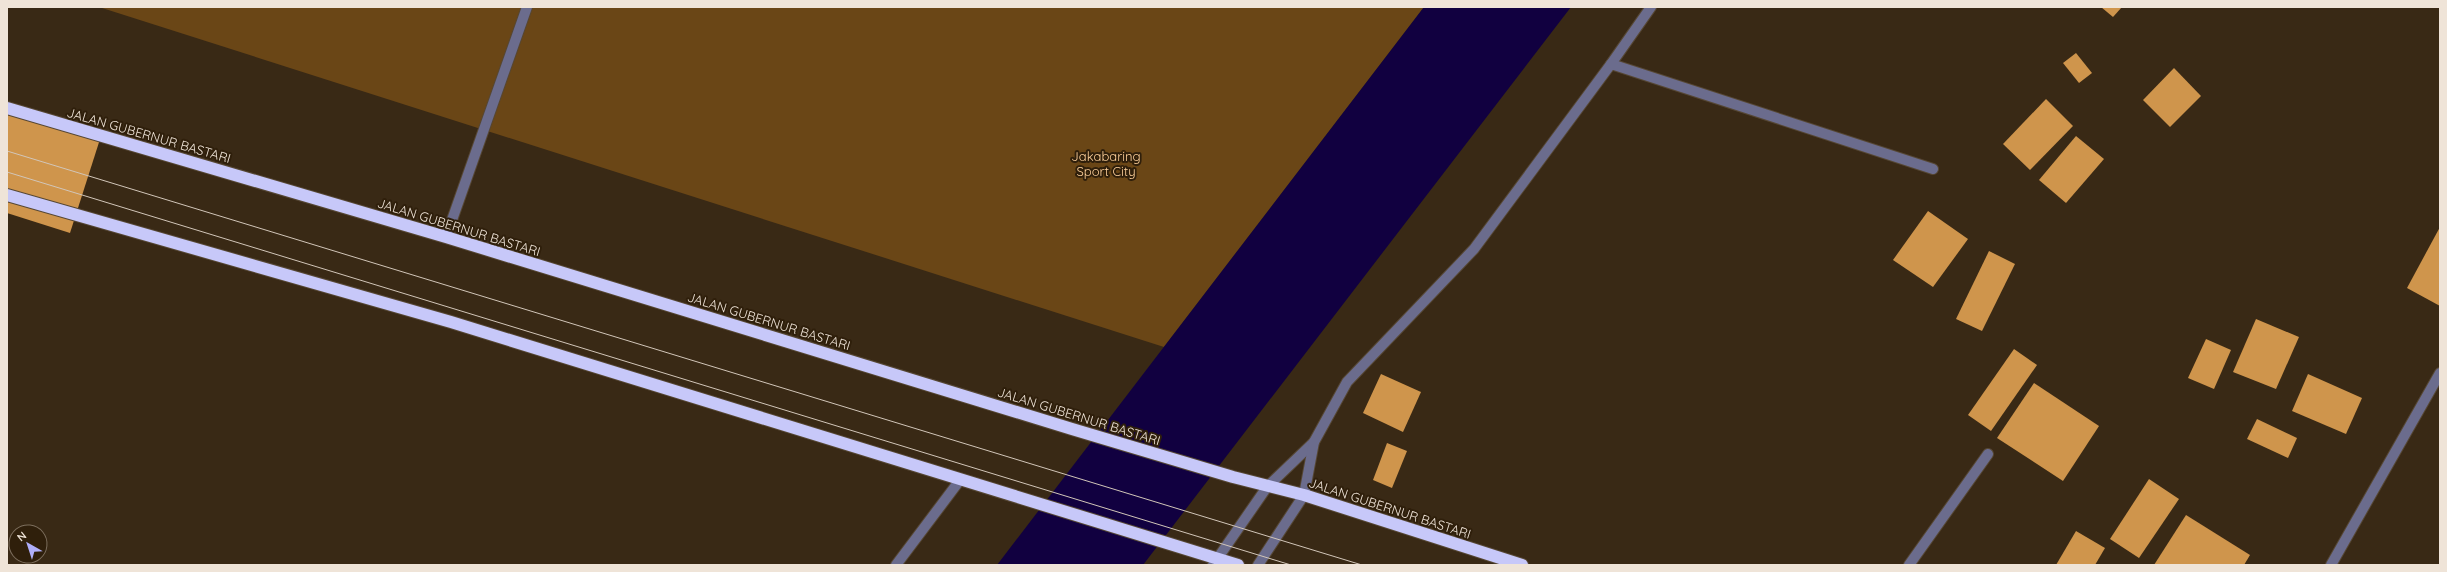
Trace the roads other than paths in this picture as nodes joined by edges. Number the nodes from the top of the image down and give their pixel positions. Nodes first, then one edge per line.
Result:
1 (527, 7) edge
2 (1651, 7) edge
3 (1611, 64) junction
4 (7, 108) edge
5 (1933, 169) dead end
6 (7, 195) edge
7 (446, 237) junction
8 (2440, 373) edge
9 (1314, 442) junction
10 (1988, 454) dead end
11 (960, 480) junction
12 (1268, 487) junction
13 (1304, 496) junction
14 (1216, 562) edge
15 (896, 565) edge
16 (1238, 565) edge
17 (1258, 565) edge
18 (1522, 565) edge
19 (1909, 565) edge
20 (2331, 565) edge

1 - 7 street
2 - 3 street
3 - 5 street
3 - 9 street
4 - 7 highway, JALAN GUBERNUR BASTARI
6 - 11 highway
7 - 12 highway, JALAN GUBERNUR BASTARI
8 - 20 street
9 - 12 street
9 - 13 street
10 - 19 street
11 - 14 highway
11 - 15 street
12 - 13 highway, JALAN GUBERNUR BASTARI
12 - 14 street
13 - 17 street
13 - 18 highway, JALAN GUBERNUR BASTARI
14 - 16 highway

